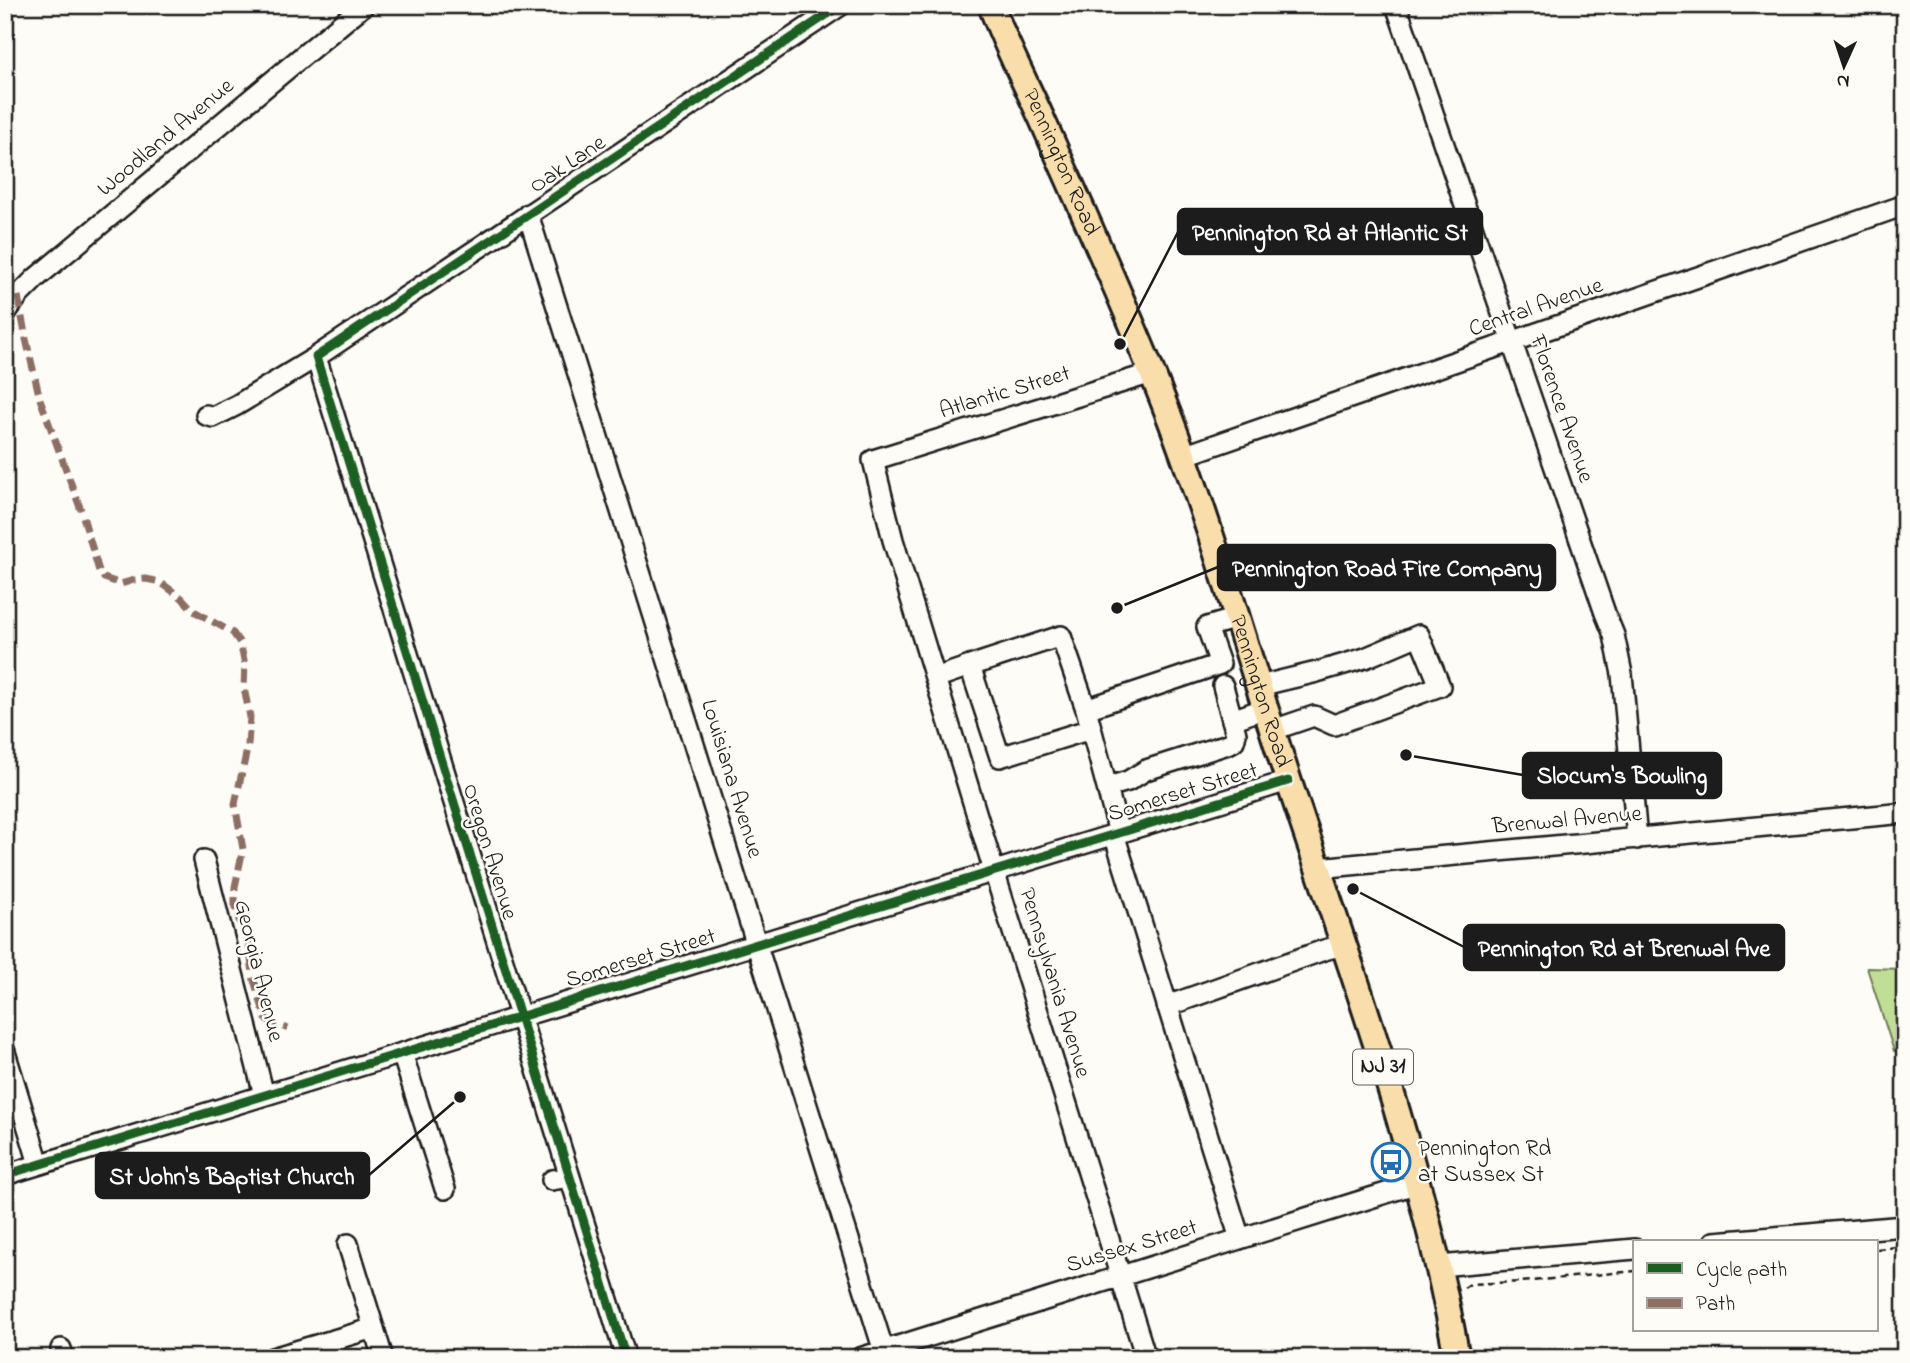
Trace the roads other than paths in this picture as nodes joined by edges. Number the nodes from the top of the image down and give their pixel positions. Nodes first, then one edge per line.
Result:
1 (364, 5) edge
2 (841, 5) edge
3 (992, 5) edge
4 (1396, 5) edge
5 (1905, 205) edge
6 (528, 215) junction
7 (5, 314) edge
8 (1512, 342) junction
9 (316, 356) junction
10 (1152, 373) junction
11 (206, 415) dead end
12 (1183, 456) junction
13 (873, 460) joint
14 (1237, 618) junction
15 (970, 666) junction
16 (935, 678) junction
17 (1223, 686) dead end
18 (1266, 708) junction
19 (1086, 709) junction
20 (1232, 720) junction
21 (1091, 729) junction
22 (1288, 781) junction
23 (1108, 787) junction
24 (1905, 813) edge
25 (1117, 833) junction
26 (1637, 839) junction
27 (204, 860) dead end
28 (1318, 868) junction
29 (994, 871) junction
30 (756, 944) junction
31 (1343, 946) junction
32 (1167, 1006) junction
33 (520, 1017) junction
34 (5, 1052) edge
35 (402, 1053) junction
36 (264, 1095) junction
37 (39, 1164) junction
38 (5, 1175) edge
39 (1418, 1182) junction
40 (445, 1189) dead end
41 (1905, 1226) edge
42 (1240, 1239) junction
43 (1738, 1240) edge
44 (348, 1244) dead end
45 (1633, 1249) edge
46 (1439, 1266) junction
47 (1121, 1276) junction
48 (374, 1328) junction
49 (885, 1354) edge
50 (272, 1358) edge
51 (383, 1358) edge
52 (626, 1358) edge
53 (860, 1358) edge
54 (1146, 1358) edge
55 (1457, 1358) edge

1 - 7 street, Woodland Avenue
2 - 6 street, Oak Lane
3 - 10 main road, Pennington Road / NJ 31
4 - 8 street, Florence Avenue
5 - 8 street, Central Avenue
6 - 9 street, Oak Lane
6 - 30 street, Louisiana Avenue
8 - 12 street, Central Avenue
8 - 26 street, Florence Avenue
9 - 11 street, Oak Lane
9 - 33 street, Oregon Avenue
10 - 12 main road, Pennington Road / NJ 31
10 - 13 street, Atlantic Street
12 - 14 main road, Pennington Road / NJ 31
13 - 16 street, Pennsylvania Avenue
14 - 18 main road, Pennington Road / NJ 31
14 - 19 street
15 - 16 street
15 - 19 street
15 - 21 street
16 - 29 street, Pennsylvania Avenue
17 - 20 street
18 - 18 street
18 - 20 street
18 - 22 main road, Pennington Road / NJ 31
19 - 21 street
20 - 23 street
21 - 23 street
22 - 25 street, Somerset Street
22 - 28 main road, Pennington Road / NJ 31
23 - 25 street
24 - 26 street, Brenwal Avenue
25 - 29 street, Somerset Street
25 - 32 street
26 - 28 street, Brenwal Avenue
27 - 36 street, Georgia Avenue
28 - 31 main road, Pennington Road / NJ 31
29 - 30 street, Somerset Street
29 - 47 street, Pennsylvania Avenue
30 - 33 street, Somerset Street
30 - 49 street, Louisiana Avenue
31 - 32 street
31 - 39 main road, Pennington Road / NJ 31
32 - 42 street
33 - 35 street, Somerset Street
33 - 52 street, Oregon Avenue
34 - 37 street
35 - 36 street, Somerset Street
35 - 40 street
36 - 37 street, Somerset Street
37 - 38 street, Somerset Street
39 - 42 street, Sussex Street
39 - 46 main road, Pennington Road / NJ 31
41 - 43 street
42 - 47 street, Sussex Street
44 - 48 street
45 - 46 street
46 - 55 main road, Pennington Road / NJ 31
47 - 49 street, Sussex Street
47 - 54 street, Pennsylvania Avenue
48 - 50 street
48 - 51 street
49 - 53 street, Sussex Street

